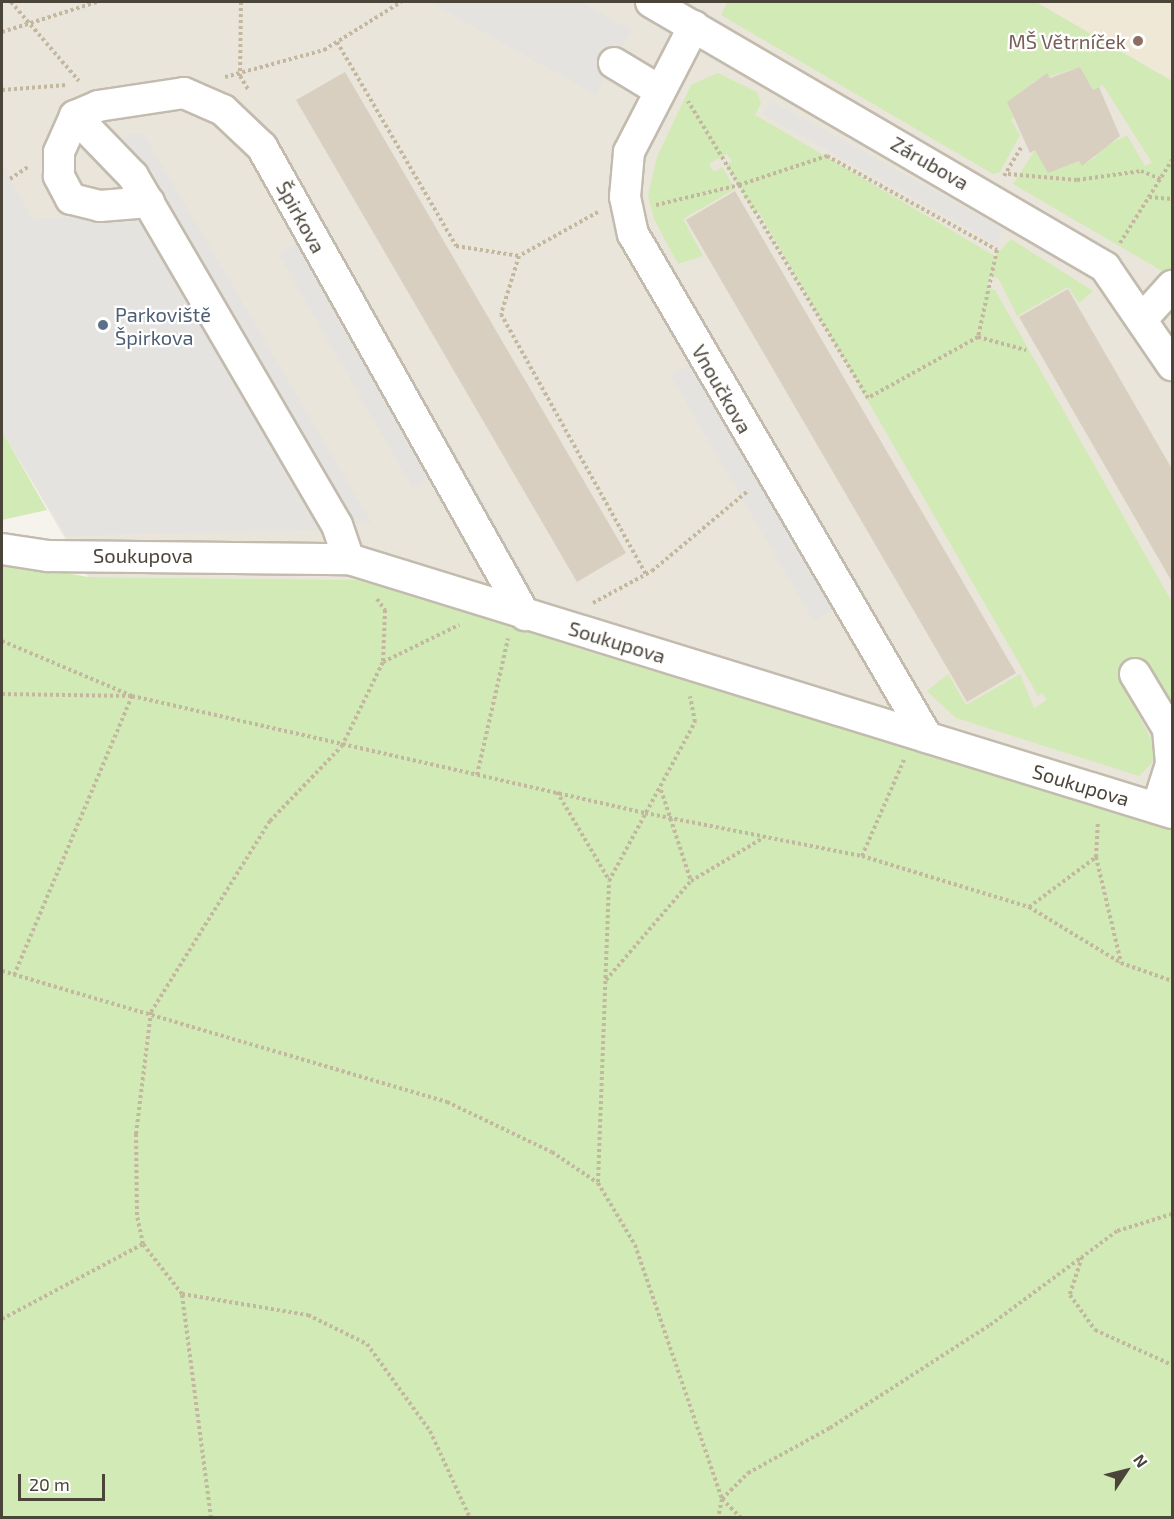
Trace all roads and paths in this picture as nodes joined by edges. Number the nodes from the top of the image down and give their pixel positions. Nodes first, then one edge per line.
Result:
1 (11, 2) edge
2 (97, 2) edge
3 (241, 2) edge
4 (401, 2) edge
5 (651, 2) edge
6 (30, 24) junction
7 (694, 26) junction
8 (2, 32) edge
9 (337, 42) junction
10 (614, 63) dead end
11 (240, 76) junction
12 (218, 77) dead end
13 (2, 90) edge
14 (673, 94) junction
15 (86, 111) junction
16 (1173, 160) edge
17 (1005, 174) dead end
18 (1161, 179) junction
19 (739, 185) junction
20 (625, 197) junction
21 (1149, 197) junction
22 (1173, 199) edge
23 (149, 202) junction
24 (519, 256) junction
25 (1105, 267) junction
26 (1173, 286) edge
27 (1144, 317) junction
28 (978, 337) junction
29 (1026, 350) dead end
30 (1173, 364) edge
31 (771, 473) junction
32 (2, 549) edge
33 (349, 559) junction
34 (646, 574) junction
35 (512, 611) junction
36 (577, 629) junction
37 (2, 641) edge
38 (383, 662) junction
39 (684, 662) junction
40 (1135, 674) dead end
41 (2, 694) edge
42 (132, 696) junction
43 (921, 735) junction
44 (342, 746) junction
45 (477, 775) junction
46 (661, 790) junction
47 (1100, 790) junction
48 (557, 792) junction
49 (1165, 810) edge
50 (645, 813) junction
51 (669, 815) junction
52 (764, 838) junction
53 (862, 856) junction
54 (1096, 856) junction
55 (609, 880) junction
56 (691, 881) junction
57 (1029, 908) junction
58 (1121, 963) junction
59 (2, 971) edge
60 (14, 975) junction
61 (606, 981) junction
62 (1173, 981) edge
63 (151, 1012) junction
64 (598, 1183) junction
65 (1173, 1214) edge
66 (143, 1244) junction
67 (1082, 1257) junction
68 (182, 1294) junction
69 (2, 1319) edge
70 (1173, 1365) edge
71 (722, 1499) junction
72 (211, 1518) edge
73 (470, 1518) edge
74 (718, 1518) edge
75 (741, 1518) edge

1 - 6 path
2 - 6 path
3 - 11 path
4 - 9 path
5 - 7 street, Zárubova
6 - 8 path
6 - 13 path
7 - 14 street, Vnoučkova
7 - 25 street, Zárubova
9 - 11 path
9 - 24 path
10 - 14 street
11 - 12 path
14 - 19 path
14 - 20 street, Vnoučkova
15 - 23 street
15 - 23 street
15 - 35 street, Špirkova
16 - 18 path
17 - 18 path
18 - 21 path
19 - 20 path
19 - 28 path
19 - 28 path
20 - 24 path
20 - 31 street, Vnoučkova
21 - 22 path
21 - 25 path
23 - 33 street
24 - 34 path
25 - 27 street, Zárubova
26 - 27 street
27 - 30 street, Zárubova
28 - 29 path
31 - 34 path
31 - 43 street, Vnoučkova
32 - 33 street, Soukupova
33 - 35 street, Soukupova
33 - 38 path
34 - 36 path
35 - 36 street, Soukupova
35 - 38 path
35 - 45 path
36 - 39 street, Soukupova
37 - 42 path
38 - 44 path
39 - 43 street, Soukupova
39 - 46 path
40 - 49 street
41 - 42 path
42 - 44 path
42 - 60 path
43 - 47 street, Soukupova
43 - 53 path
44 - 45 path
44 - 63 path
45 - 48 path
46 - 50 path
46 - 51 path
47 - 49 street, Soukupova
47 - 54 path
48 - 50 path
48 - 55 path
50 - 51 path
50 - 55 path
51 - 52 path
51 - 56 path
52 - 53 path
52 - 56 path
53 - 57 path
54 - 57 path
54 - 58 path
55 - 61 path
56 - 61 path
57 - 58 path
58 - 62 path
59 - 60 path
60 - 63 path
61 - 64 path
63 - 64 path
63 - 66 path
64 - 71 path
65 - 67 path
66 - 68 path
66 - 69 path
67 - 70 path
67 - 71 path
68 - 72 path
68 - 73 path
71 - 74 path
71 - 75 path

